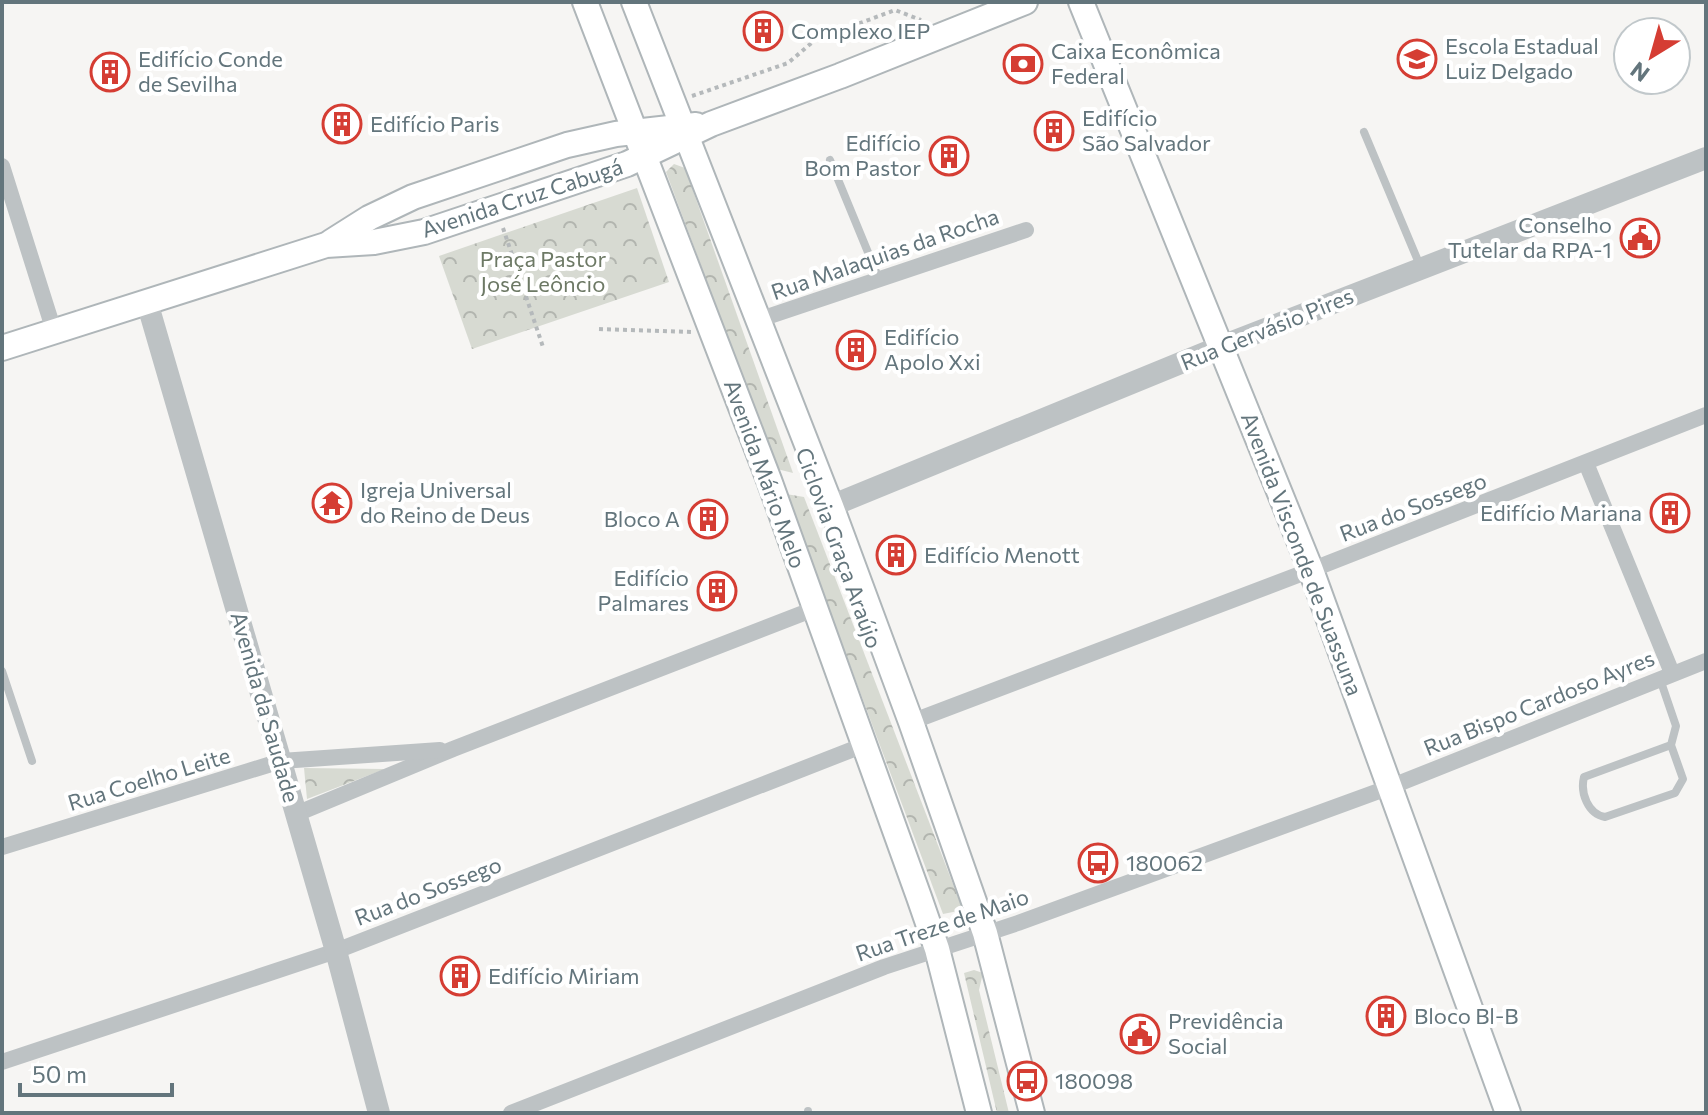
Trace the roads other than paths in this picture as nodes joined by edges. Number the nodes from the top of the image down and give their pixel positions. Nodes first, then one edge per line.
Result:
1 (585, 2) edge
2 (634, 2) edge
3 (1025, 2) edge
4 (1081, 2) edge
5 (635, 132) junction
6 (684, 132) junction
7 (1364, 132) dead end
8 (644, 156) junction
9 (1706, 158) edge
10 (830, 160) dead end
11 (2, 166) edge
12 (1026, 230) dead end
13 (326, 245) junction
14 (1421, 269) junction
15 (879, 280) junction
16 (147, 302) junction
17 (758, 320) junction
18 (54, 331) junction
19 (1222, 346) junction
20 (2, 348) edge
21 (1706, 415) edge
22 (1586, 463) junction
23 (831, 506) junction
24 (1311, 570) junction
25 (814, 609) junction
26 (1706, 661) edge
27 (2, 671) edge
28 (1666, 676) junction
29 (911, 722) junction
30 (864, 745) junction
31 (1671, 745) junction
32 (453, 749) junction
33 (32, 761) dead end
34 (281, 761) junction
35 (1390, 787) junction
36 (296, 814) junction
37 (2, 847) edge
38 (985, 933) junction
39 (937, 949) junction
40 (336, 951) junction
41 (2, 1062) edge
42 (379, 1113) edge
43 (511, 1113) edge
44 (979, 1113) edge
45 (1032, 1113) edge
46 (1508, 1113) edge

1 - 5 main road, Avenida Mário Melo
2 - 6 main road
3 - 6 main road, Avenida Cruz Cabugá
4 - 19 main road, Avenida Visconde de Suassuna
5 - 6 main road, Avenida Cruz Cabugá
5 - 8 main road, Avenida Mário Melo
5 - 13 main road, Avenida Cruz Cabugá
6 - 8 main road, Avenida Cruz Cabugá
6 - 17 main road
7 - 14 lane
8 - 13 main road, Avenida Cruz Cabugá
8 - 25 main road, Avenida Mário Melo
9 - 14 street, Rua Gervásio Pires
10 - 15 lane
11 - 18 street
12 - 15 street, Rua Malaquias da Rocha
13 - 16 main road, Avenida Cruz Cabugá
14 - 19 street, Rua Gervásio Pires
15 - 17 street, Rua Malaquias da Rocha
16 - 18 main road, Avenida Cruz Cabugá
16 - 34 street, Avenida da Saudade
17 - 23 main road
18 - 20 main road, Avenida Cruz Cabugá
19 - 23 street, Rua Gervásio Pires
19 - 24 main road, Avenida Visconde de Suassuna
21 - 22 street, Rua do Sossego
22 - 24 street, Rua do Sossego
22 - 28 street
23 - 29 main road
24 - 29 street, Rua do Sossego
24 - 35 main road, Avenida Visconde de Suassuna
25 - 30 main road, Avenida Mário Melo
25 - 32 street, Rua Coelho Leite
26 - 28 street, Rua Bispo Cardoso Ayres
27 - 33 lane
28 - 31 lane
28 - 35 street, Rua Bispo Cardoso Ayres
29 - 38 main road
30 - 39 main road, Avenida Mário Melo
30 - 40 street, Rua do Sossego
31 - 31 lane
32 - 34 street, Rua Coelho Leite
32 - 36 street, Rua Coelho Leite
34 - 36 street, Avenida da Saudade
34 - 37 street, Rua Coelho Leite
35 - 38 street, Rua Treze de Maio
35 - 46 main road, Avenida Visconde de Suassuna
36 - 40 street, Avenida da Saudade
38 - 39 street, Rua Treze de Maio
38 - 45 main road
39 - 43 street, Rua Treze de Maio
39 - 44 main road, Avenida Mário Melo
40 - 41 street, Rua do Sossego
40 - 42 street, Avenida da Saudade

